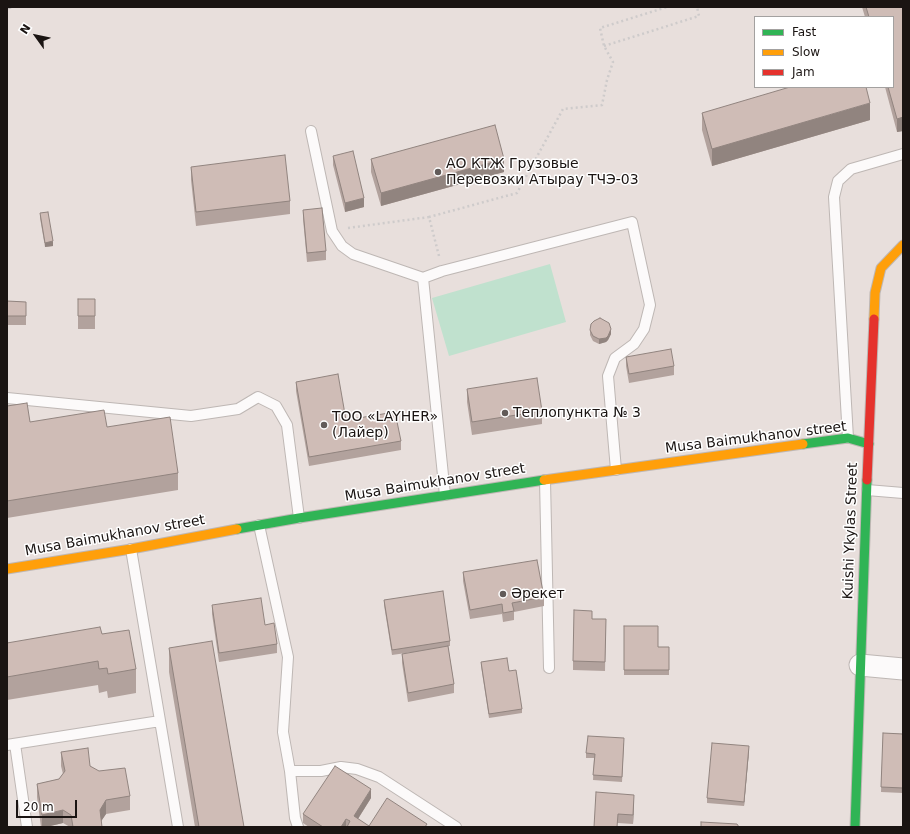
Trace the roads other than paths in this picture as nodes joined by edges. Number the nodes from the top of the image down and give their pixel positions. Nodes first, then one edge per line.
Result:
1 (311, 131) dead end
2 (903, 154) edge
3 (903, 245) edge
4 (423, 278) junction
5 (7, 398) edge
6 (848, 438) junction
7 (869, 444) junction
8 (616, 470) junction
9 (545, 480) junction
10 (867, 490) junction
11 (903, 493) edge
12 (445, 495) junction
13 (299, 518) junction
14 (259, 524) junction
15 (131, 549) junction
16 (7, 569) edge
17 (860, 665) junction
18 (549, 668) dead end
19 (903, 669) edge
20 (160, 721) junction
21 (11, 744) edge
22 (290, 771) junction
23 (27, 827) edge
24 (178, 827) edge
25 (298, 827) edge
26 (456, 827) edge
27 (855, 827) edge

1 - 4 lane
2 - 6 lane
3 - 7 street, Kuishi Ykylas Street
4 - 8 lane
4 - 12 lane
5 - 13 lane
6 - 7 street, Musa Baimukhanov street
6 - 8 street, Musa Baimukhanov street
7 - 10 street, Kuishi Ykylas Street
8 - 9 street, Musa Baimukhanov street
9 - 12 street, Musa Baimukhanov street
9 - 18 lane
10 - 11 lane
10 - 17 street, Kuishi Ykylas Street
12 - 13 street, Musa Baimukhanov street
13 - 14 street, Musa Baimukhanov street
14 - 15 street, Musa Baimukhanov street
14 - 22 lane
15 - 16 street, Musa Baimukhanov street
15 - 20 lane
17 - 19 street
17 - 27 street, Kuishi Ykylas Street
20 - 21 lane
20 - 24 lane
21 - 23 lane
22 - 25 lane
22 - 26 lane

